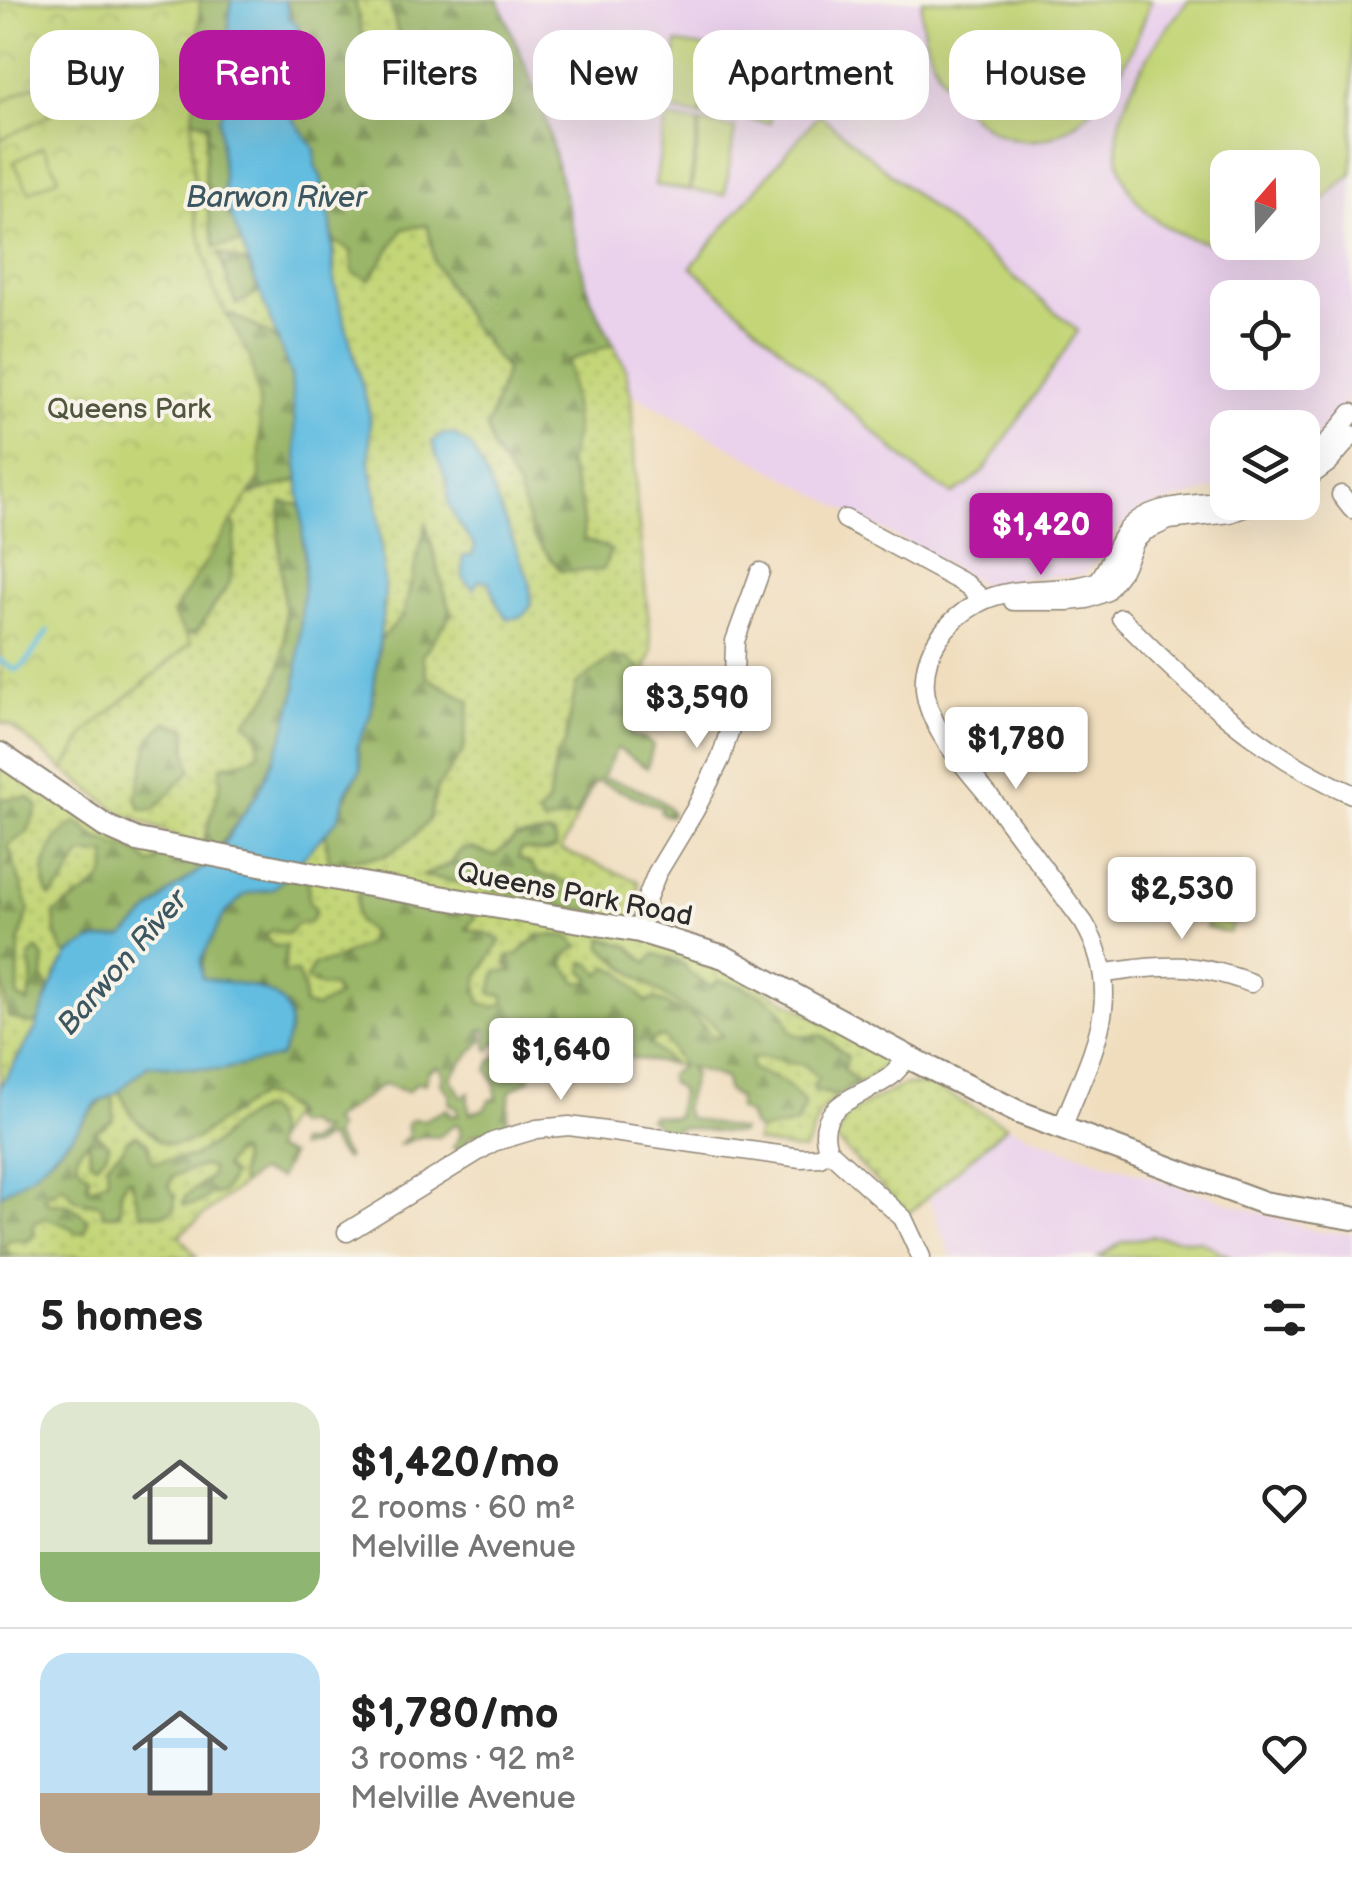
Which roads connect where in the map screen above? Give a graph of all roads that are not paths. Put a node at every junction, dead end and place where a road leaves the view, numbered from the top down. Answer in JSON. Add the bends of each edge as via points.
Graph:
{"nodes":[{"id":1,"x":1352,"y":414,"type":"edge"},
{"id":2,"x":1352,"y":435,"type":"edge"},
{"id":3,"x":1324,"y":457,"type":"junction"},
{"id":4,"x":1320,"y":459,"type":"edge"},
{"id":5,"x":1320,"y":462,"type":"edge"},
{"id":6,"x":1210,"y":502,"type":"edge"},
{"id":7,"x":1210,"y":515,"type":"edge"},
{"id":8,"x":845,"y":518,"type":"dead end"},
{"id":9,"x":760,"y":572,"type":"dead end"},
{"id":10,"x":1101,"y":587,"type":"junction"},
{"id":11,"x":983,"y":600,"type":"junction"},
{"id":12,"x":1121,"y":618,"type":"dead end"},
{"id":13,"x":0,"y":754,"type":"edge"},
{"id":14,"x":1352,"y":794,"type":"edge"},
{"id":15,"x":639,"y":931,"type":"junction"},
{"id":16,"x":1104,"y":973,"type":"junction"},
{"id":17,"x":1251,"y":983,"type":"dead end"},
{"id":18,"x":908,"y":1058,"type":"junction"},
{"id":19,"x":1062,"y":1128,"type":"junction"},
{"id":20,"x":828,"y":1150,"type":"junction"},
{"id":21,"x":1352,"y":1218,"type":"edge"},
{"id":22,"x":347,"y":1232,"type":"dead end"},
{"id":23,"x":921,"y":1257,"type":"edge"}],
"edges":[{"from":1,"to":3,"type":"street"},
{"from":2,"to":3,"type":"street"},
{"from":3,"to":4,"type":"street"},
{"from":3,"to":5,"type":"street"},
{"from":6,"to":10,"type":"street","via":[[1137,520]]},
{"from":7,"to":10,"type":"street","via":[[1169,520],[1145,531],[1115,580]]},
{"from":8,"to":11,"type":"street"},
{"from":9,"to":15,"type":"street","via":[[735,642],[733,719],[720,758],[657,874]]},
{"from":10,"to":11,"type":"street","via":[[1068,601]]},
{"from":11,"to":16,"type":"street","via":[[962,612],[934,645],[925,688],[930,706],[938,728],[1084,923]]},
{"from":12,"to":14,"type":"street","via":[[1190,688],[1256,740]]},
{"from":13,"to":15,"type":"main road","name":"Queens Park Road","via":[[104,826],[137,840]]},
{"from":15,"to":18,"type":"main road","name":"Queens Park Road","via":[[724,957]]},
{"from":16,"to":17,"type":"street","via":[[1167,965],[1210,968]]},
{"from":16,"to":19,"type":"street","via":[[1101,1020]]},
{"from":18,"to":19,"type":"main road","name":"Queens Park Road"},
{"from":18,"to":20,"type":"street","via":[[836,1108],[824,1136]]},
{"from":19,"to":21,"type":"main road","name":"Queens Park Road","via":[[1264,1202]]},
{"from":20,"to":22,"type":"street","via":[[801,1158],[570,1126],[537,1130],[493,1142]]},
{"from":20,"to":23,"type":"street","via":[[903,1218]]}]}
